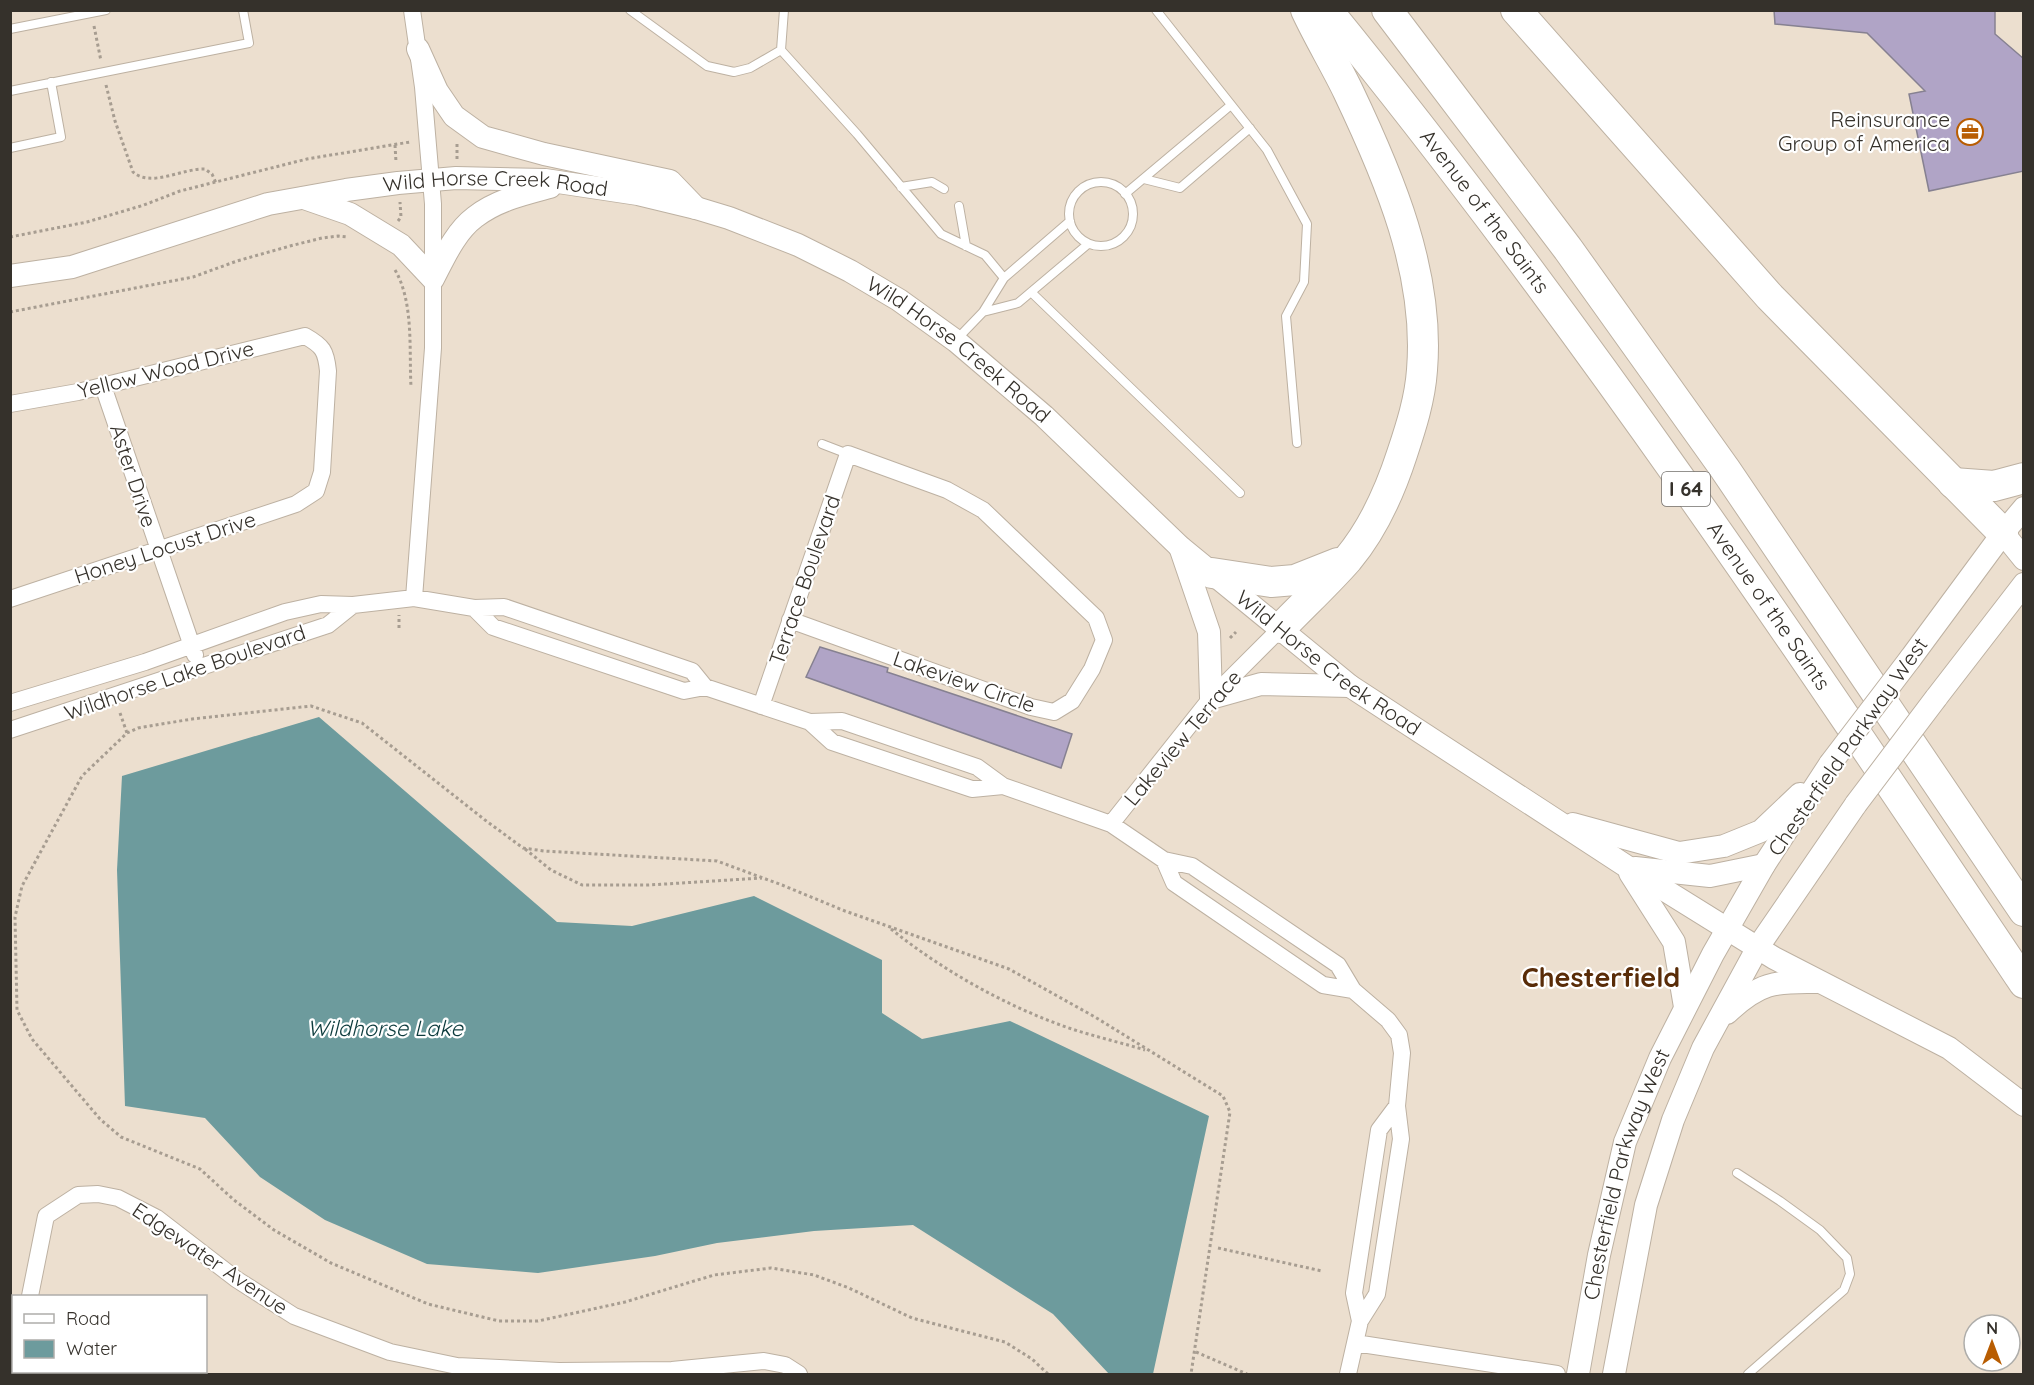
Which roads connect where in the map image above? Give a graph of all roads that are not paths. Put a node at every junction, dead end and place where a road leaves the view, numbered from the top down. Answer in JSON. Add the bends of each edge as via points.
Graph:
{"nodes":[{"id":1,"x":106,"y":10,"type":"edge"},
{"id":2,"x":243,"y":10,"type":"edge"},
{"id":3,"x":412,"y":10,"type":"edge"},
{"id":4,"x":630,"y":10,"type":"edge"},
{"id":5,"x":784,"y":10,"type":"edge"},
{"id":6,"x":1156,"y":10,"type":"edge"},
{"id":7,"x":1306,"y":10,"type":"edge"},
{"id":8,"x":1327,"y":10,"type":"edge"},
{"id":9,"x":1387,"y":10,"type":"edge"},
{"id":10,"x":1516,"y":10,"type":"edge"},
{"id":11,"x":10,"y":30,"type":"edge"},
{"id":12,"x":418,"y":49,"type":"junction"},
{"id":13,"x":781,"y":50,"type":"junction"},
{"id":14,"x":51,"y":82,"type":"junction"},
{"id":15,"x":10,"y":91,"type":"edge"},
{"id":16,"x":1231,"y":105,"type":"junction"},
{"id":17,"x":1250,"y":128,"type":"junction"},
{"id":18,"x":10,"y":148,"type":"edge"},
{"id":19,"x":1144,"y":179,"type":"junction"},
{"id":20,"x":432,"y":180,"type":"junction"},
{"id":21,"x":566,"y":183,"type":"junction"},
{"id":22,"x":901,"y":187,"type":"junction"},
{"id":23,"x":944,"y":189,"type":"dead end"},
{"id":24,"x":1125,"y":194,"type":"junction"},
{"id":25,"x":303,"y":198,"type":"junction"},
{"id":26,"x":959,"y":206,"type":"dead end"},
{"id":27,"x":696,"y":208,"type":"junction"},
{"id":28,"x":1070,"y":221,"type":"junction"},
{"id":29,"x":1088,"y":244,"type":"junction"},
{"id":30,"x":966,"y":246,"type":"junction"},
{"id":31,"x":10,"y":276,"type":"edge"},
{"id":32,"x":1004,"y":278,"type":"junction"},
{"id":33,"x":433,"y":279,"type":"junction"},
{"id":34,"x":1031,"y":292,"type":"junction"},
{"id":35,"x":983,"y":312,"type":"junction"},
{"id":36,"x":956,"y":341,"type":"junction"},
{"id":37,"x":103,"y":386,"type":"junction"},
{"id":38,"x":10,"y":404,"type":"edge"},
{"id":39,"x":822,"y":444,"type":"dead end"},
{"id":40,"x":1297,"y":444,"type":"dead end"},
{"id":41,"x":848,"y":454,"type":"junction"},
{"id":42,"x":2024,"y":478,"type":"edge"},
{"id":43,"x":1953,"y":483,"type":"junction"},
{"id":44,"x":316,"y":491,"type":"joint"},
{"id":45,"x":1240,"y":493,"type":"dead end"},
{"id":46,"x":2024,"y":508,"type":"edge"},
{"id":47,"x":2003,"y":532,"type":"junction"},
{"id":48,"x":1179,"y":546,"type":"junction"},
{"id":49,"x":158,"y":550,"type":"junction"},
{"id":50,"x":1348,"y":558,"type":"junction"},
{"id":51,"x":2024,"y":559,"type":"edge"},
{"id":52,"x":1212,"y":573,"type":"junction"},
{"id":53,"x":2024,"y":584,"type":"edge"},
{"id":54,"x":10,"y":599,"type":"edge"},
{"id":55,"x":407,"y":599,"type":"junction"},
{"id":56,"x":353,"y":604,"type":"junction"},
{"id":57,"x":790,"y":620,"type":"junction"},
{"id":58,"x":1281,"y":628,"type":"junction"},
{"id":59,"x":192,"y":646,"type":"junction"},
{"id":60,"x":199,"y":668,"type":"junction"},
{"id":61,"x":1350,"y":686,"type":"junction"},
{"id":62,"x":1211,"y":698,"type":"junction"},
{"id":63,"x":10,"y":703,"type":"edge"},
{"id":64,"x":761,"y":706,"type":"junction"},
{"id":65,"x":810,"y":722,"type":"junction"},
{"id":66,"x":10,"y":730,"type":"edge"},
{"id":67,"x":1824,"y":773,"type":"junction"},
{"id":68,"x":1003,"y":786,"type":"junction"},
{"id":69,"x":1552,"y":818,"type":"junction"},
{"id":70,"x":1111,"y":824,"type":"junction"},
{"id":71,"x":1164,"y":860,"type":"junction"},
{"id":72,"x":1764,"y":865,"type":"junction"},
{"id":73,"x":1626,"y":866,"type":"junction"},
{"id":74,"x":2024,"y":911,"type":"edge"},
{"id":75,"x":1727,"y":927,"type":"junction"},
{"id":76,"x":1758,"y":947,"type":"junction"},
{"id":77,"x":1821,"y":982,"type":"junction"},
{"id":78,"x":2024,"y":983,"type":"edge"},
{"id":79,"x":1353,"y":990,"type":"junction"},
{"id":80,"x":1685,"y":1007,"type":"junction"},
{"id":81,"x":1717,"y":1022,"type":"junction"},
{"id":82,"x":2024,"y":1105,"type":"edge"},
{"id":83,"x":1397,"y":1106,"type":"junction"},
{"id":84,"x":1737,"y":1173,"type":"dead end"},
{"id":85,"x":32,"y":1295,"type":"edge"},
{"id":86,"x":1360,"y":1321,"type":"junction"},
{"id":87,"x":1355,"y":1342,"type":"junction"},
{"id":88,"x":799,"y":1374,"type":"edge"},
{"id":89,"x":1348,"y":1374,"type":"edge"},
{"id":90,"x":1557,"y":1374,"type":"edge"},
{"id":91,"x":1578,"y":1374,"type":"edge"},
{"id":92,"x":1614,"y":1374,"type":"edge"},
{"id":93,"x":1748,"y":1374,"type":"edge"}],
"edges":[{"from":1,"to":11,"type":"lane"},
{"from":2,"to":14,"type":"lane","via":[[249,43]]},
{"from":3,"to":12,"type":"street"},
{"from":4,"to":13,"type":"lane","via":[[707,66],[734,72],[750,68]]},
{"from":5,"to":13,"type":"lane"},
{"from":6,"to":16,"type":"lane"},
{"from":7,"to":50,"type":"highway","via":[[1347,89],[1385,177],[1412,256],[1423,336],[1422,371],[1409,435],[1385,498]]},
{"from":8,"to":78,"type":"highway","name":"Avenue of the Saints","number":"I 64","via":[[1586,349],[1761,596]]},
{"from":9,"to":74,"type":"highway","name":"Avenue of the Saints","number":"I 64","via":[[1562,239],[1674,396]]},
{"from":10,"to":43,"type":"highway","via":[[1770,297]]},
{"from":12,"to":20,"type":"street"},
{"from":12,"to":27,"type":"main road","via":[[437,91],[454,116],[483,137],[670,180]]},
{"from":13,"to":22,"type":"lane"},
{"from":14,"to":15,"type":"lane"},
{"from":14,"to":18,"type":"lane","via":[[61,137]]},
{"from":16,"to":17,"type":"lane"},
{"from":16,"to":19,"type":"lane"},
{"from":17,"to":19,"type":"lane","via":[[1180,188]]},
{"from":17,"to":40,"type":"lane","via":[[1267,150],[1307,224],[1304,282],[1286,316]]},
{"from":19,"to":24,"type":"lane"},
{"from":20,"to":21,"type":"main road","name":"Wild Horse Creek Road"},
{"from":20,"to":25,"type":"main road","name":"Wild Horse Creek Road"},
{"from":20,"to":33,"type":"street"},
{"from":21,"to":27,"type":"main road","name":"Wild Horse Creek Road"},
{"from":21,"to":33,"type":"main road","via":[[506,200],[474,217],[452,243]]},
{"from":22,"to":23,"type":"lane","via":[[932,182]]},
{"from":22,"to":30,"type":"lane","via":[[941,234]]},
{"from":24,"to":28,"type":"lane","via":[[1107,183],[1087,186],[1072,200]]},
{"from":24,"to":29,"type":"lane","via":[[1132,213],[1126,233],[1109,245]]},
{"from":25,"to":31,"type":"main road","name":"Wild Horse Creek Road","via":[[268,204],[72,267]]},
{"from":25,"to":33,"type":"main road","via":[[350,214],[401,245]]},
{"from":26,"to":30,"type":"lane"},
{"from":27,"to":36,"type":"main road","name":"Wild Horse Creek Road","via":[[798,245],[850,271]]},
{"from":28,"to":29,"type":"lane","via":[[1073,230]]},
{"from":28,"to":32,"type":"lane"},
{"from":29,"to":34,"type":"lane"},
{"from":30,"to":32,"type":"lane","via":[[985,255]]},
{"from":32,"to":35,"type":"lane"},
{"from":33,"to":55,"type":"street","via":[[434,348]]},
{"from":34,"to":35,"type":"lane","via":[[1018,303]]},
{"from":34,"to":45,"type":"lane"},
{"from":35,"to":36,"type":"lane"},
{"from":36,"to":48,"type":"main road","name":"Wild Horse Creek Road","via":[[1044,416]]},
{"from":37,"to":38,"type":"street","name":"Yellow Wood Drive"},
{"from":37,"to":44,"type":"street","name":"Yellow Wood Drive","via":[[305,336],[319,344],[328,372],[322,472]]},
{"from":37,"to":49,"type":"street","name":"Aster Drive"},
{"from":39,"to":41,"type":"lane"},
{"from":41,"to":57,"type":"street","name":"Terrace Boulevard"},
{"from":41,"to":57,"type":"street","name":"Lakeview Circle","via":[[946,490],[983,510],[1096,618],[1104,640],[1072,701],[1054,712],[1030,707]]},
{"from":42,"to":43,"type":"highway","via":[[1994,486]]},
{"from":43,"to":47,"type":"highway"},
{"from":44,"to":49,"type":"street","name":"Honey Locust Drive","via":[[296,504]]},
{"from":46,"to":47,"type":"main road","name":"Chesterfield Parkway West"},
{"from":47,"to":51,"type":"main road"},
{"from":47,"to":67,"type":"main road","name":"Chesterfield Parkway West","bridge":true},
{"from":48,"to":52,"type":"main road","name":"Wild Horse Creek Road"},
{"from":48,"to":62,"type":"main road","via":[[1209,632]]},
{"from":49,"to":54,"type":"street","name":"Honey Locust Drive"},
{"from":49,"to":59,"type":"street","name":"Aster Drive"},
{"from":50,"to":52,"type":"highway","via":[[1295,580],[1271,582]]},
{"from":50,"to":58,"type":"highway"},
{"from":52,"to":58,"type":"main road","name":"Wild Horse Creek Road"},
{"from":53,"to":76,"type":"main road","name":"Chesterfield Parkway West","bridge":true,"via":[[1856,804]]},
{"from":55,"to":56,"type":"street","name":"Wildhorse Lake Boulevard"},
{"from":55,"to":64,"type":"street","name":"Wildhorse Lake Boulevard","via":[[474,608],[504,607],[692,671],[705,687]]},
{"from":56,"to":59,"type":"street","name":"Wildhorse Lake Boulevard","via":[[321,604],[285,612]]},
{"from":56,"to":60,"type":"street","name":"Wildhorse Lake Boulevard","via":[[328,625]]},
{"from":57,"to":64,"type":"street","name":"Terrace Boulevard"},
{"from":58,"to":61,"type":"main road","name":"Wild Horse Creek Road"},
{"from":58,"to":62,"type":"street","name":"Lakeview Terrace"},
{"from":59,"to":60,"type":"street","name":"Aster Drive"},
{"from":59,"to":63,"type":"street","name":"Wildhorse Lake Boulevard"},
{"from":60,"to":66,"type":"street","name":"Wildhorse Lake Boulevard"},
{"from":61,"to":62,"type":"main road","via":[[1261,684]]},
{"from":61,"to":69,"type":"main road","name":"Wild Horse Creek Road"},
{"from":62,"to":70,"type":"street","name":"Lakeview Terrace"},
{"from":64,"to":65,"type":"street","name":"Wildhorse Lake Boulevard"},
{"from":65,"to":68,"type":"street","name":"Wildhorse Lake Boulevard","via":[[842,721],[977,767]]},
{"from":65,"to":68,"type":"street","name":"Wildhorse Lake Boulevard","via":[[831,742],[972,789]]},
{"from":67,"to":69,"type":"main road","via":[[1761,831],[1724,846],[1679,853]]},
{"from":67,"to":72,"type":"main road","name":"Chesterfield Parkway West"},
{"from":68,"to":70,"type":"street","name":"Wildhorse Lake Boulevard"},
{"from":69,"to":73,"type":"main road","name":"Wild Horse Creek Road"},
{"from":70,"to":71,"type":"street","name":"Wildhorse Lake Boulevard"},
{"from":71,"to":79,"type":"street","name":"Wildhorse Lake Boulevard","via":[[1192,866],[1338,964]]},
{"from":71,"to":79,"type":"street","name":"Wildhorse Lake Boulevard","via":[[1174,883],[1323,985]]},
{"from":72,"to":73,"type":"main road","via":[[1710,876]]},
{"from":72,"to":75,"type":"main road","name":"Chesterfield Parkway West"},
{"from":73,"to":75,"type":"main road","name":"Wild Horse Creek Road"},
{"from":73,"to":80,"type":"main road","via":[[1674,942]]},
{"from":75,"to":76,"type":"main road","name":"Wild Horse Creek Road"},
{"from":75,"to":80,"type":"main road","name":"Chesterfield Parkway West"},
{"from":76,"to":77,"type":"main road","name":"Wild Horse Creek Road"},
{"from":76,"to":81,"type":"main road","name":"Chesterfield Parkway West"},
{"from":77,"to":81,"type":"main road","via":[[1766,985]]},
{"from":77,"to":82,"type":"main road","name":"Wild Horse Creek Road","via":[[1949,1048]]},
{"from":79,"to":83,"type":"street","name":"Wildhorse Lake Boulevard","via":[[1388,1020],[1399,1035],[1402,1053]]},
{"from":80,"to":91,"type":"main road","name":"Chesterfield Parkway West","via":[[1622,1153]]},
{"from":81,"to":92,"type":"main road","name":"Chesterfield Parkway West","via":[[1672,1120],[1646,1205]]},
{"from":83,"to":86,"type":"street","name":"Wildhorse Lake Boulevard","via":[[1401,1139],[1377,1294]]},
{"from":83,"to":86,"type":"street","name":"Wildhorse Lake Boulevard","via":[[1379,1130],[1354,1293]]},
{"from":84,"to":93,"type":"lane","via":[[1820,1230],[1847,1258],[1850,1275],[1844,1290]]},
{"from":85,"to":88,"type":"street","name":"Edgewater Avenue","via":[[46,1216],[78,1195],[98,1194],[118,1198],[158,1218],[236,1279],[294,1316],[390,1352],[457,1366],[559,1371],[672,1370],[764,1360],[785,1365]]},
{"from":86,"to":87,"type":"street","name":"Wildhorse Lake Boulevard"},
{"from":87,"to":89,"type":"street","name":"Wildhorse Lake Boulevard"},
{"from":87,"to":90,"type":"street"}]}
